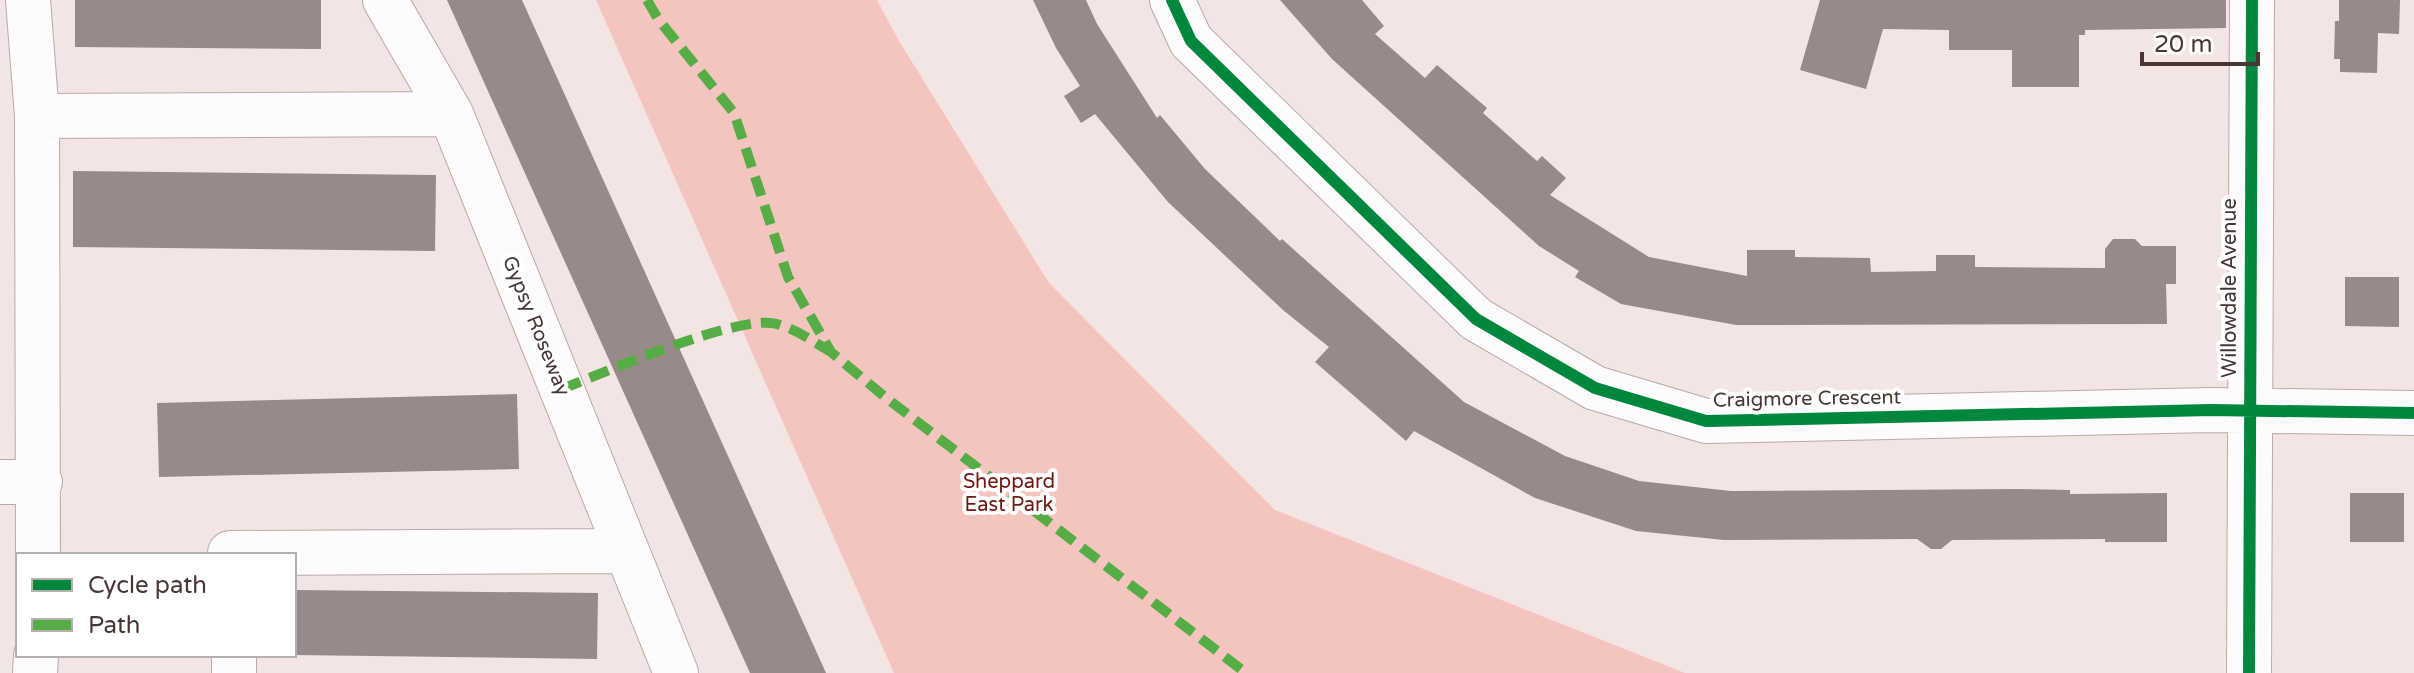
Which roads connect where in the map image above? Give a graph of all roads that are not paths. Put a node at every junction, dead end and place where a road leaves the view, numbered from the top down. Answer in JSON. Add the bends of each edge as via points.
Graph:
{"nodes":[{"id":1,"x":28,"y":0,"type":"edge"},
{"id":2,"x":385,"y":0,"type":"edge"},
{"id":3,"x":1172,"y":0,"type":"edge"},
{"id":4,"x":2252,"y":0,"type":"edge"},
{"id":5,"x":451,"y":114,"type":"junction"},
{"id":6,"x":37,"y":116,"type":"junction"},
{"id":7,"x":2249,"y":411,"type":"junction"},
{"id":8,"x":2414,"y":413,"type":"edge"},
{"id":9,"x":20,"y":482,"type":"edge"},
{"id":10,"x":627,"y":551,"type":"junction"},
{"id":11,"x":38,"y":553,"type":"edge"},
{"id":12,"x":230,"y":553,"type":"edge"},
{"id":13,"x":676,"y":673,"type":"edge"},
{"id":14,"x":2249,"y":673,"type":"edge"}],
"edges":[{"from":1,"to":6,"type":"street"},
{"from":2,"to":5,"type":"street","name":"Gypsy Roseway"},
{"from":3,"to":7,"type":"street","name":"Craigmore Crescent","via":[[1191,41],[1476,319],[1595,388],[1706,421]]},
{"from":4,"to":7,"type":"street","name":"Willowdale Avenue"},
{"from":5,"to":6,"type":"street"},
{"from":5,"to":10,"type":"street","name":"Gypsy Roseway"},
{"from":6,"to":9,"type":"street"},
{"from":7,"to":8,"type":"street","name":"Craigmore Crescent"},
{"from":7,"to":14,"type":"street","name":"Willowdale Avenue"},
{"from":9,"to":11,"type":"street"},
{"from":10,"to":12,"type":"street"},
{"from":10,"to":13,"type":"street","name":"Gypsy Roseway"}]}
